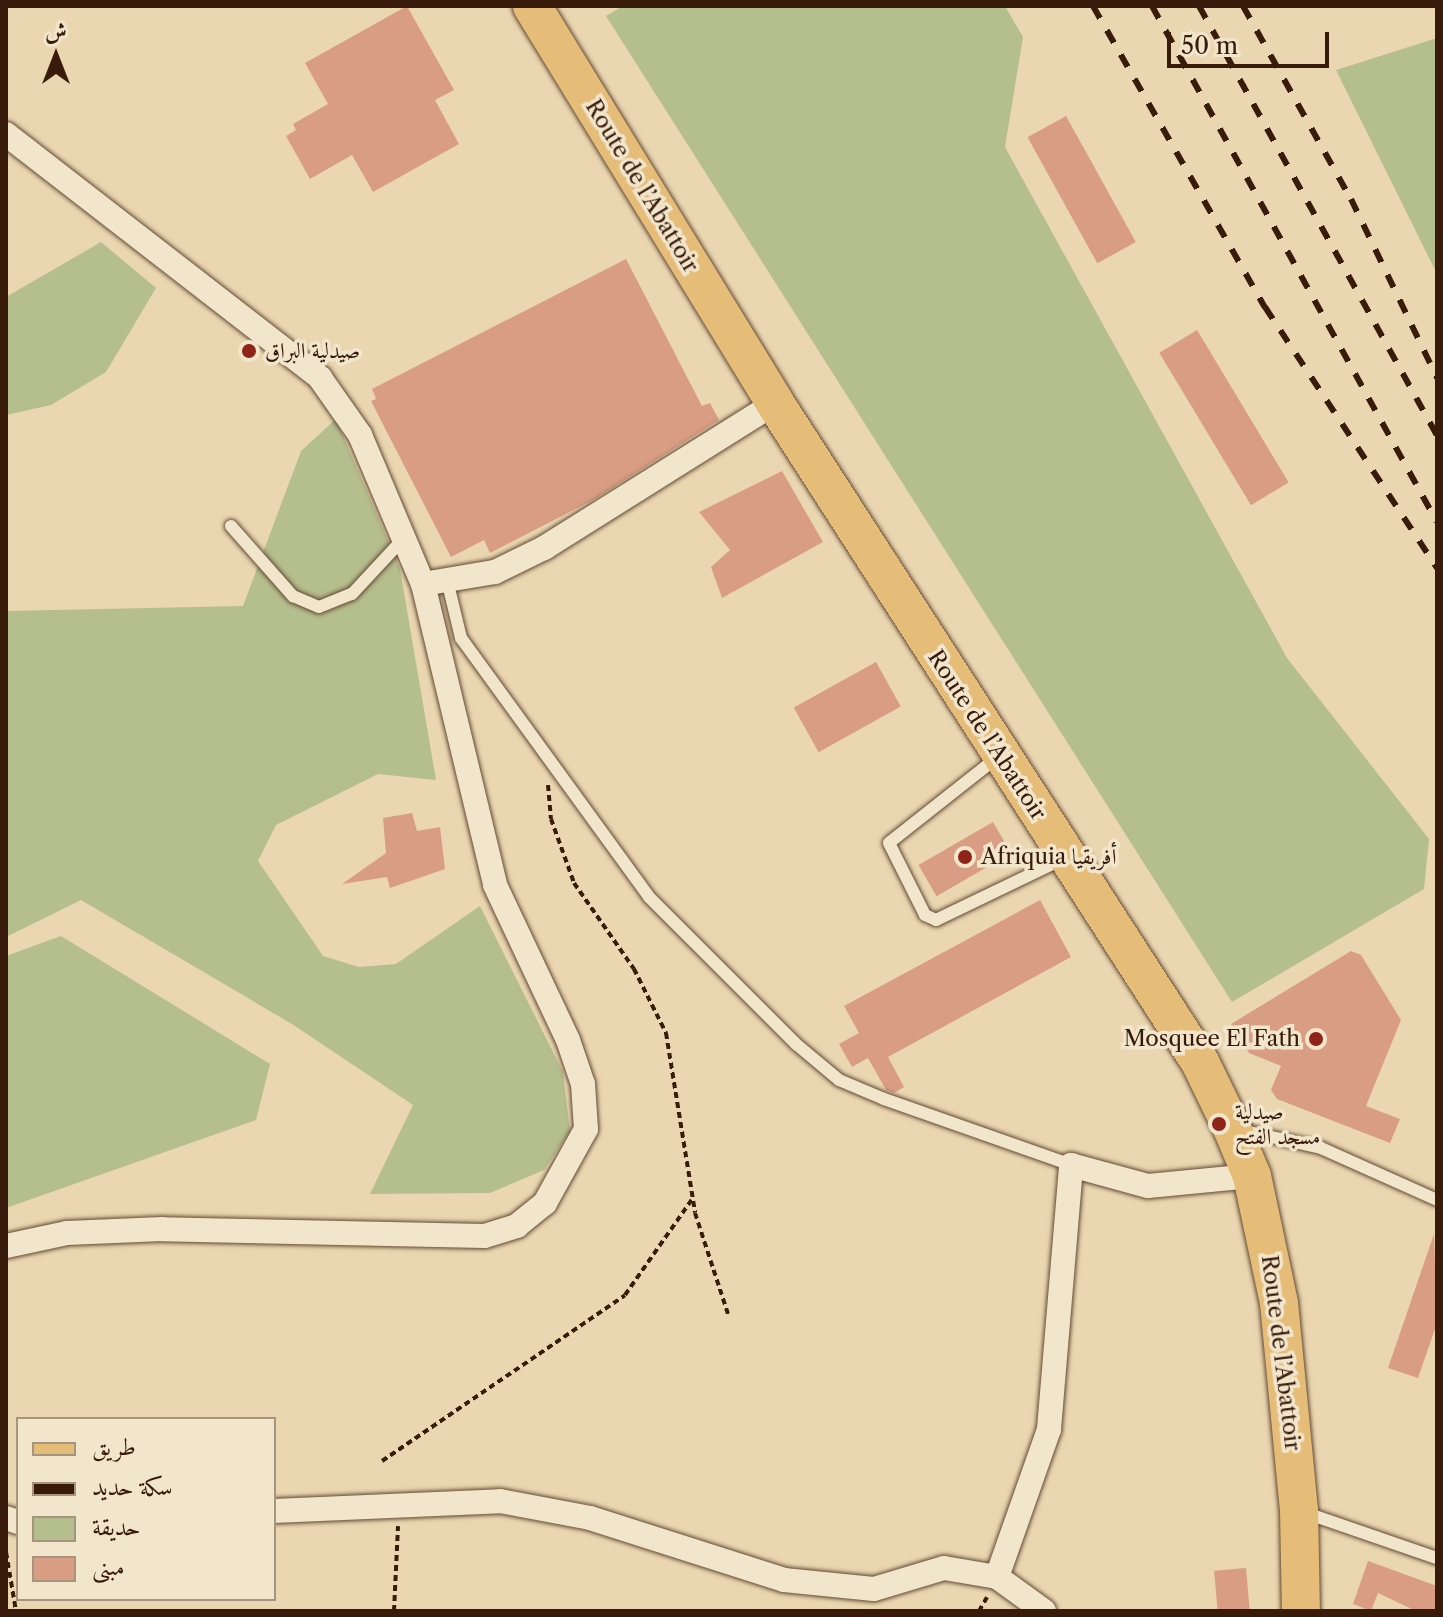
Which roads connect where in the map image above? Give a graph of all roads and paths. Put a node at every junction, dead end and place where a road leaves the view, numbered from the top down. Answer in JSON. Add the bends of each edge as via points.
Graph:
{"nodes":[{"id":1,"x":532,"y":6,"type":"edge"},
{"id":2,"x":6,"y":134,"type":"edge"},
{"id":3,"x":775,"y":403,"type":"junction"},
{"id":4,"x":231,"y":526,"type":"dead end"},
{"id":5,"x":407,"y":536,"type":"junction"},
{"id":6,"x":435,"y":582,"type":"junction"},
{"id":7,"x":544,"y":747,"type":"junction"},
{"id":8,"x":1003,"y":754,"type":"junction"},
{"id":9,"x":1066,"y":857,"type":"junction"},
{"id":10,"x":1232,"y":1128,"type":"junction"},
{"id":11,"x":1071,"y":1165,"type":"junction"},
{"id":12,"x":1252,"y":1176,"type":"junction"},
{"id":13,"x":693,"y":1198,"type":"junction"},
{"id":14,"x":1437,"y":1200,"type":"edge"},
{"id":15,"x":6,"y":1246,"type":"edge"},
{"id":16,"x":729,"y":1317,"type":"dead end"},
{"id":17,"x":382,"y":1461,"type":"dead end"},
{"id":18,"x":400,"y":1506,"type":"junction"},
{"id":19,"x":1299,"y":1510,"type":"junction"},
{"id":20,"x":276,"y":1511,"type":"edge"},
{"id":21,"x":6,"y":1552,"type":"edge"},
{"id":22,"x":1437,"y":1558,"type":"edge"},
{"id":23,"x":997,"y":1577,"type":"junction"},
{"id":24,"x":16,"y":1611,"type":"edge"},
{"id":25,"x":394,"y":1611,"type":"edge"},
{"id":26,"x":1044,"y":1611,"type":"edge"},
{"id":27,"x":1301,"y":1611,"type":"edge"}],
"edges":[{"from":1,"to":3,"type":"main road","name":"Route de l’Abattoir"},
{"from":2,"to":5,"type":"street","via":[[320,378],[360,435]]},
{"from":3,"to":6,"type":"street","via":[[544,548],[495,572]]},
{"from":3,"to":8,"type":"main road","name":"Route de l’Abattoir"},
{"from":4,"to":5,"type":"lane","via":[[293,596],[319,607],[352,594]]},
{"from":5,"to":6,"type":"street"},
{"from":6,"to":7,"type":"lane","via":[[461,638]]},
{"from":6,"to":15,"type":"street","via":[[495,885],[583,1084],[586,1129],[572,1164],[545,1203],[517,1226],[484,1236],[162,1229],[67,1233]]},
{"from":7,"to":11,"type":"lane","via":[[649,897],[839,1080],[1006,1147]]},
{"from":7,"to":13,"type":"path","via":[[551,819],[574,883],[634,969],[666,1033]]},
{"from":8,"to":9,"type":"main road","name":"Route de l’Abattoir"},
{"from":8,"to":9,"type":"lane","via":[[889,843],[925,915],[936,920]]},
{"from":9,"to":10,"type":"main road","name":"Route de l’Abattoir","via":[[1200,1062]]},
{"from":10,"to":12,"type":"main road","name":"Route de l’Abattoir"},
{"from":10,"to":14,"type":"lane","via":[[1321,1148]]},
{"from":11,"to":12,"type":"street","via":[[1148,1186]]},
{"from":11,"to":23,"type":"street","via":[[1049,1429]]},
{"from":12,"to":19,"type":"main road","name":"Route de l’Abattoir","via":[[1279,1303]]},
{"from":13,"to":16,"type":"path"},
{"from":13,"to":17,"type":"path","via":[[625,1295]]},
{"from":18,"to":20,"type":"street"},
{"from":18,"to":23,"type":"street","via":[[500,1501],[542,1508],[784,1580],[874,1589],[944,1568]]},
{"from":18,"to":25,"type":"path"},
{"from":19,"to":22,"type":"lane"},
{"from":19,"to":27,"type":"main road","name":"Route de l’Abattoir"},
{"from":21,"to":24,"type":"path"},
{"from":23,"to":26,"type":"street"}]}
